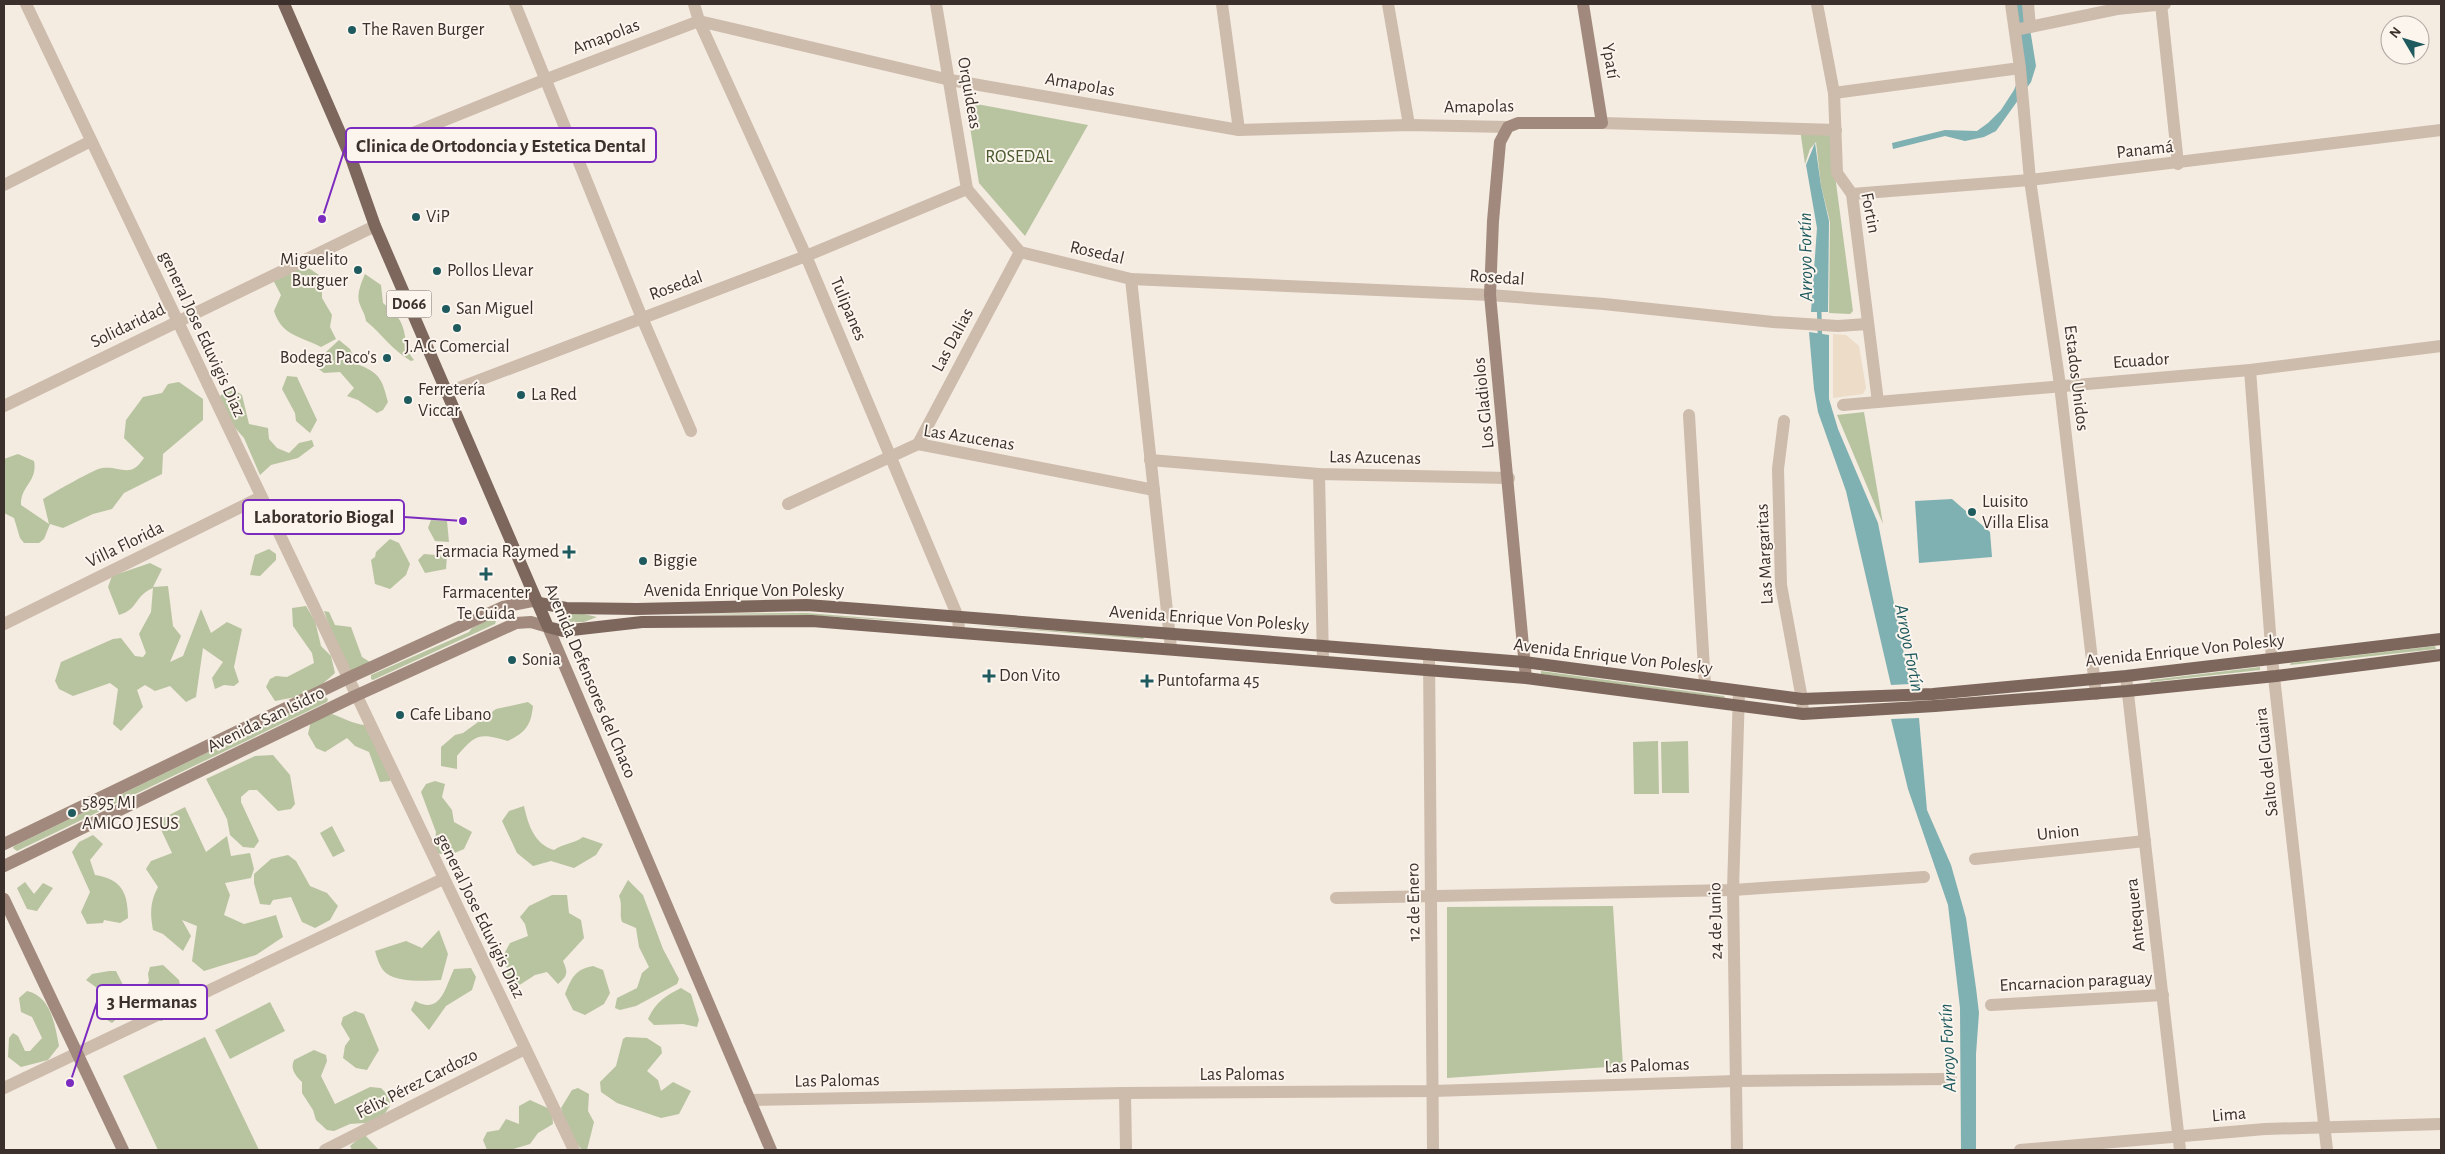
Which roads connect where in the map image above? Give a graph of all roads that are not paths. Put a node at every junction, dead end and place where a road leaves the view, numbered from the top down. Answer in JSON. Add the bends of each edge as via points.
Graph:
{"nodes":[{"id":1,"x":26,"y":4,"type":"edge"},
{"id":2,"x":284,"y":4,"type":"edge"},
{"id":3,"x":514,"y":4,"type":"edge"},
{"id":4,"x":694,"y":4,"type":"edge"},
{"id":5,"x":936,"y":4,"type":"edge"},
{"id":6,"x":1222,"y":4,"type":"edge"},
{"id":7,"x":1388,"y":4,"type":"edge"},
{"id":8,"x":1583,"y":4,"type":"edge"},
{"id":9,"x":1817,"y":4,"type":"edge"},
{"id":10,"x":2011,"y":4,"type":"edge"},
{"id":11,"x":2028,"y":4,"type":"edge"},
{"id":12,"x":2161,"y":4,"type":"edge"},
{"id":13,"x":2165,"y":4,"type":"edge"},
{"id":14,"x":2117,"y":7,"type":"edge"},
{"id":15,"x":699,"y":20,"type":"junction"},
{"id":16,"x":2030,"y":26,"type":"junction"},
{"id":17,"x":2015,"y":30,"type":"junction"},
{"id":18,"x":2020,"y":68,"type":"junction"},
{"id":19,"x":544,"y":80,"type":"junction"},
{"id":20,"x":950,"y":80,"type":"junction"},
{"id":21,"x":1834,"y":93,"type":"junction"},
{"id":22,"x":1602,"y":123,"type":"junction"},
{"id":23,"x":1409,"y":125,"type":"junction"},
{"id":24,"x":1508,"y":127,"type":"junction"},
{"id":25,"x":1239,"y":130,"type":"junction"},
{"id":26,"x":1836,"y":130,"type":"junction"},
{"id":27,"x":2441,"y":130,"type":"edge"},
{"id":28,"x":91,"y":141,"type":"junction"},
{"id":29,"x":351,"y":158,"type":"junction"},
{"id":30,"x":2178,"y":164,"type":"junction"},
{"id":31,"x":2030,"y":180,"type":"junction"},
{"id":32,"x":4,"y":185,"type":"edge"},
{"id":33,"x":967,"y":189,"type":"junction"},
{"id":34,"x":1852,"y":194,"type":"junction"},
{"id":35,"x":375,"y":226,"type":"junction"},
{"id":36,"x":1020,"y":252,"type":"junction"},
{"id":37,"x":806,"y":256,"type":"junction"},
{"id":38,"x":1131,"y":279,"type":"junction"},
{"id":39,"x":1490,"y":295,"type":"junction"},
{"id":40,"x":642,"y":318,"type":"junction"},
{"id":41,"x":177,"y":322,"type":"junction"},
{"id":42,"x":1867,"y":324,"type":"junction"},
{"id":43,"x":2441,"y":346,"type":"edge"},
{"id":44,"x":2250,"y":370,"type":"junction"},
{"id":45,"x":2060,"y":385,"type":"junction"},
{"id":46,"x":448,"y":392,"type":"junction"},
{"id":47,"x":1878,"y":402,"type":"junction"},
{"id":48,"x":1843,"y":405,"type":"dead end"},
{"id":49,"x":4,"y":406,"type":"edge"},
{"id":50,"x":1690,"y":415,"type":"dead end"},
{"id":51,"x":1784,"y":421,"type":"dead end"},
{"id":52,"x":691,"y":431,"type":"dead end"},
{"id":53,"x":918,"y":444,"type":"junction"},
{"id":54,"x":890,"y":456,"type":"junction"},
{"id":55,"x":1150,"y":460,"type":"junction"},
{"id":56,"x":1319,"y":474,"type":"junction"},
{"id":57,"x":1509,"y":478,"type":"junction"},
{"id":58,"x":1154,"y":490,"type":"junction"},
{"id":59,"x":261,"y":498,"type":"junction"},
{"id":60,"x":788,"y":504,"type":"dead end"},
{"id":61,"x":539,"y":603,"type":"junction"},
{"id":62,"x":958,"y":617,"type":"junction"},
{"id":63,"x":4,"y":624,"type":"edge"},
{"id":64,"x":548,"y":627,"type":"junction"},
{"id":65,"x":959,"y":631,"type":"junction"},
{"id":66,"x":1169,"y":634,"type":"junction"},
{"id":67,"x":2441,"y":639,"type":"edge"},
{"id":68,"x":1323,"y":646,"type":"junction"},
{"id":69,"x":1171,"y":648,"type":"junction"},
{"id":70,"x":1429,"y":654,"type":"junction"},
{"id":71,"x":2441,"y":656,"type":"edge"},
{"id":72,"x":2272,"y":659,"type":"junction"},
{"id":73,"x":1323,"y":661,"type":"junction"},
{"id":74,"x":1524,"y":662,"type":"junction"},
{"id":75,"x":1429,"y":669,"type":"junction"},
{"id":76,"x":2126,"y":676,"type":"junction"},
{"id":77,"x":2276,"y":676,"type":"junction"},
{"id":78,"x":348,"y":678,"type":"junction"},
{"id":79,"x":1526,"y":678,"type":"junction"},
{"id":80,"x":2093,"y":679,"type":"junction"},
{"id":81,"x":1705,"y":686,"type":"junction"},
{"id":82,"x":1739,"y":691,"type":"junction"},
{"id":83,"x":2127,"y":691,"type":"junction"},
{"id":84,"x":2096,"y":694,"type":"junction"},
{"id":85,"x":356,"y":696,"type":"junction"},
{"id":86,"x":1802,"y":699,"type":"junction"},
{"id":87,"x":1934,"y":700,"type":"junction"},
{"id":88,"x":1738,"y":706,"type":"junction"},
{"id":89,"x":1803,"y":714,"type":"junction"},
{"id":90,"x":2145,"y":841,"type":"junction"},
{"id":91,"x":4,"y":844,"type":"edge"},
{"id":92,"x":1975,"y":859,"type":"dead end"},
{"id":93,"x":4,"y":866,"type":"edge"},
{"id":94,"x":1924,"y":877,"type":"dead end"},
{"id":95,"x":444,"y":879,"type":"junction"},
{"id":96,"x":1733,"y":890,"type":"junction"},
{"id":97,"x":1432,"y":894,"type":"junction"},
{"id":98,"x":1336,"y":898,"type":"dead end"},
{"id":99,"x":4,"y":899,"type":"edge"},
{"id":100,"x":2163,"y":995,"type":"junction"},
{"id":101,"x":1991,"y":1005,"type":"dead end"},
{"id":102,"x":525,"y":1049,"type":"junction"},
{"id":103,"x":78,"y":1053,"type":"junction"},
{"id":104,"x":1951,"y":1079,"type":"dead end"},
{"id":105,"x":1736,"y":1081,"type":"junction"},
{"id":106,"x":4,"y":1088,"type":"edge"},
{"id":107,"x":1433,"y":1091,"type":"junction"},
{"id":108,"x":1125,"y":1093,"type":"junction"},
{"id":109,"x":749,"y":1100,"type":"junction"},
{"id":110,"x":2441,"y":1124,"type":"edge"},
{"id":111,"x":2325,"y":1126,"type":"junction"},
{"id":112,"x":2179,"y":1137,"type":"junction"},
{"id":113,"x":123,"y":1150,"type":"edge"},
{"id":114,"x":325,"y":1150,"type":"edge"},
{"id":115,"x":574,"y":1150,"type":"edge"},
{"id":116,"x":771,"y":1150,"type":"edge"},
{"id":117,"x":1126,"y":1150,"type":"edge"},
{"id":118,"x":1433,"y":1150,"type":"edge"},
{"id":119,"x":1737,"y":1150,"type":"edge"},
{"id":120,"x":2020,"y":1150,"type":"edge"},
{"id":121,"x":2180,"y":1150,"type":"edge"},
{"id":122,"x":2327,"y":1150,"type":"edge"}],
"edges":[{"from":1,"to":28,"type":"street","name":"general Jose Eduvigis Diaz"},
{"from":2,"to":29,"type":"main road","name":"Avenida Defensores del Chaco","number":"D066"},
{"from":3,"to":19,"type":"street"},
{"from":4,"to":15,"type":"street","name":"Tulipanes"},
{"from":5,"to":20,"type":"street","name":"Orquideas"},
{"from":6,"to":25,"type":"street"},
{"from":7,"to":23,"type":"street"},
{"from":8,"to":22,"type":"main road","name":"Ypatí"},
{"from":9,"to":21,"type":"street","name":"Fortin"},
{"from":10,"to":17,"type":"street","name":"Estados Unidos"},
{"from":11,"to":16,"type":"street"},
{"from":12,"to":13,"type":"street"},
{"from":12,"to":14,"type":"street"},
{"from":12,"to":30,"type":"street"},
{"from":14,"to":16,"type":"street"},
{"from":15,"to":19,"type":"street","name":"Amapolas"},
{"from":15,"to":20,"type":"street","name":"Amapolas"},
{"from":15,"to":37,"type":"street","name":"Tulipanes"},
{"from":16,"to":17,"type":"street"},
{"from":17,"to":18,"type":"street","name":"Estados Unidos"},
{"from":18,"to":21,"type":"street"},
{"from":18,"to":31,"type":"street","name":"Estados Unidos"},
{"from":19,"to":29,"type":"street","name":"Amapolas"},
{"from":19,"to":40,"type":"street"},
{"from":20,"to":25,"type":"street","name":"Amapolas"},
{"from":20,"to":33,"type":"street","name":"Orquideas"},
{"from":21,"to":26,"type":"street","name":"Fortin"},
{"from":22,"to":24,"type":"main road","name":"Amapolas","via":[[1518,123]]},
{"from":22,"to":26,"type":"street","name":"Amapolas"},
{"from":23,"to":24,"type":"street","name":"Amapolas"},
{"from":23,"to":25,"type":"street","name":"Amapolas"},
{"from":24,"to":39,"type":"main road","name":"Los Gladiolos","via":[[1500,142]]},
{"from":26,"to":34,"type":"street","name":"Fortin","via":[[1834,155],[1837,173]]},
{"from":27,"to":30,"type":"street","name":"Panamá"},
{"from":28,"to":32,"type":"street"},
{"from":28,"to":41,"type":"street","name":"general Jose Eduvigis Diaz"},
{"from":29,"to":35,"type":"main road","name":"Avenida Defensores del Chaco","number":"D066"},
{"from":30,"to":31,"type":"street","name":"Panamá"},
{"from":31,"to":34,"type":"street","name":"Panamá"},
{"from":31,"to":45,"type":"street","name":"Estados Unidos"},
{"from":33,"to":36,"type":"street"},
{"from":33,"to":37,"type":"street","name":"Rosedal"},
{"from":34,"to":42,"type":"street","name":"Fortin"},
{"from":35,"to":41,"type":"street","name":"Solidaridad"},
{"from":35,"to":46,"type":"main road","name":"Avenida Defensores del Chaco","number":"D066"},
{"from":36,"to":38,"type":"street","name":"Rosedal"},
{"from":36,"to":53,"type":"street","name":"Las Dalias"},
{"from":37,"to":40,"type":"street","name":"Rosedal"},
{"from":37,"to":54,"type":"street","name":"Tulipanes"},
{"from":38,"to":39,"type":"street","name":"Rosedal"},
{"from":38,"to":55,"type":"street"},
{"from":39,"to":42,"type":"street","name":"Rosedal","via":[[1806,324]]},
{"from":39,"to":57,"type":"main road","name":"Los Gladiolos"},
{"from":40,"to":46,"type":"street","name":"Rosedal"},
{"from":40,"to":52,"type":"street"},
{"from":41,"to":49,"type":"street","name":"Solidaridad"},
{"from":41,"to":59,"type":"street","name":"general Jose Eduvigis Diaz"},
{"from":42,"to":47,"type":"street","name":"Fortin"},
{"from":43,"to":44,"type":"street","name":"Ecuador"},
{"from":44,"to":45,"type":"street","name":"Ecuador"},
{"from":44,"to":72,"type":"street","name":"Salto del Guaira"},
{"from":45,"to":47,"type":"street","name":"Ecuador"},
{"from":45,"to":80,"type":"street","name":"Estados Unidos"},
{"from":46,"to":61,"type":"main road","name":"Avenida Defensores del Chaco","number":"D066"},
{"from":47,"to":48,"type":"street","name":"Ecuador"},
{"from":50,"to":81,"type":"street"},
{"from":51,"to":86,"type":"street","name":"Las Margaritas","via":[[1778,469],[1780,586]]},
{"from":53,"to":54,"type":"street","name":"Las Azucenas"},
{"from":53,"to":58,"type":"street","name":"Las Azucenas"},
{"from":54,"to":60,"type":"street","name":"Las Azucenas"},
{"from":54,"to":62,"type":"street","name":"Tulipanes"},
{"from":55,"to":56,"type":"street","name":"Las Azucenas"},
{"from":55,"to":58,"type":"street"},
{"from":56,"to":57,"type":"street","name":"Las Azucenas"},
{"from":56,"to":68,"type":"street"},
{"from":57,"to":74,"type":"main road","name":"Los Gladiolos"},
{"from":58,"to":66,"type":"street"},
{"from":59,"to":63,"type":"street","name":"Villa Florida"},
{"from":59,"to":78,"type":"street","name":"general Jose Eduvigis Diaz"},
{"from":61,"to":62,"type":"main road","name":"Avenida Enrique Von Polesky","via":[[566,608],[611,609],[807,605]]},
{"from":61,"to":64,"type":"main road","name":"Avenida Defensores del Chaco","number":"D066"},
{"from":61,"to":78,"type":"main road","name":"Avenida San Isidro","via":[[503,607]]},
{"from":62,"to":65,"type":"street","name":"Tulipanes"},
{"from":62,"to":66,"type":"main road","name":"Avenida Enrique Von Polesky"},
{"from":64,"to":65,"type":"main road","name":"Avenida Enrique Von Polesky","via":[[563,631],[642,622],[746,620]]},
{"from":64,"to":85,"type":"main road","name":"Avenida San Isidro","via":[[531,622],[516,623]]},
{"from":64,"to":109,"type":"main road","name":"Avenida Defensores del Chaco","number":"D066"},
{"from":65,"to":69,"type":"main road","name":"Avenida Enrique Von Polesky"},
{"from":66,"to":68,"type":"main road","name":"Avenida Enrique Von Polesky"},
{"from":66,"to":69,"type":"street"},
{"from":67,"to":72,"type":"main road","name":"Avenida Enrique Von Polesky"},
{"from":68,"to":70,"type":"main road","name":"Avenida Enrique Von Polesky"},
{"from":68,"to":73,"type":"street"},
{"from":69,"to":73,"type":"main road","name":"Avenida Enrique Von Polesky"},
{"from":70,"to":74,"type":"main road","name":"Avenida Enrique Von Polesky"},
{"from":70,"to":75,"type":"street","name":"12 de Enero"},
{"from":71,"to":77,"type":"main road","name":"Avenida Enrique Von Polesky"},
{"from":72,"to":76,"type":"main road","name":"Avenida Enrique Von Polesky"},
{"from":72,"to":77,"type":"street","name":"Salto del Guaira"},
{"from":73,"to":75,"type":"main road","name":"Avenida Enrique Von Polesky"},
{"from":74,"to":79,"type":"main road","name":"Los Gladiolos"},
{"from":74,"to":81,"type":"main road","name":"Avenida Enrique Von Polesky"},
{"from":75,"to":79,"type":"main road","name":"Avenida Enrique Von Polesky"},
{"from":75,"to":97,"type":"street","name":"12 de Enero"},
{"from":76,"to":80,"type":"main road","name":"Avenida Enrique Von Polesky"},
{"from":76,"to":83,"type":"street","name":"Antequera"},
{"from":77,"to":83,"type":"main road","name":"Avenida Enrique Von Polesky"},
{"from":77,"to":111,"type":"street","name":"Salto del Guaira"},
{"from":78,"to":85,"type":"street","name":"general Jose Eduvigis Diaz"},
{"from":78,"to":91,"type":"main road","name":"Avenida San Isidro"},
{"from":79,"to":88,"type":"main road","name":"Avenida Enrique Von Polesky"},
{"from":80,"to":84,"type":"street","name":"Estados Unidos"},
{"from":80,"to":87,"type":"main road","name":"Avenida Enrique Von Polesky"},
{"from":81,"to":82,"type":"main road","name":"Avenida Enrique Von Polesky"},
{"from":82,"to":86,"type":"main road","name":"Avenida Enrique Von Polesky"},
{"from":82,"to":88,"type":"street","name":"24 de Junio"},
{"from":83,"to":84,"type":"main road","name":"Avenida Enrique Von Polesky"},
{"from":83,"to":90,"type":"street","name":"Antequera"},
{"from":84,"to":87,"type":"main road","name":"Avenida Enrique Von Polesky"},
{"from":85,"to":93,"type":"main road","name":"Avenida San Isidro"},
{"from":85,"to":95,"type":"street","name":"general Jose Eduvigis Diaz"},
{"from":86,"to":87,"type":"main road","name":"Avenida Enrique Von Polesky","via":[[1875,696]]},
{"from":86,"to":89,"type":"street","name":"Las Margaritas"},
{"from":87,"to":89,"type":"main road","name":"Avenida Enrique Von Polesky","via":[[1876,710]]},
{"from":88,"to":89,"type":"main road","name":"Avenida Enrique Von Polesky"},
{"from":88,"to":96,"type":"street","name":"24 de Junio"},
{"from":90,"to":92,"type":"street","name":"Union"},
{"from":90,"to":100,"type":"street","name":"Antequera"},
{"from":94,"to":96,"type":"street"},
{"from":95,"to":102,"type":"street","name":"general Jose Eduvigis Diaz"},
{"from":95,"to":103,"type":"street"},
{"from":96,"to":97,"type":"street"},
{"from":96,"to":105,"type":"street","name":"24 de Junio"},
{"from":97,"to":98,"type":"street"},
{"from":97,"to":107,"type":"street","name":"12 de Enero"},
{"from":99,"to":103,"type":"main road"},
{"from":100,"to":101,"type":"street","name":"Encarnacion paraguay"},
{"from":100,"to":112,"type":"street","name":"Antequera"},
{"from":102,"to":114,"type":"street","name":"Félix Pérez Cardozo"},
{"from":102,"to":115,"type":"street","name":"general Jose Eduvigis Diaz"},
{"from":103,"to":106,"type":"street"},
{"from":103,"to":113,"type":"main road"},
{"from":104,"to":105,"type":"street","name":"Las Palomas"},
{"from":105,"to":107,"type":"street","name":"Las Palomas"},
{"from":105,"to":119,"type":"street","name":"24 de Junio"},
{"from":107,"to":108,"type":"street","name":"Las Palomas"},
{"from":107,"to":118,"type":"street","name":"12 de Enero"},
{"from":108,"to":109,"type":"street","name":"Las Palomas"},
{"from":108,"to":117,"type":"street"},
{"from":109,"to":116,"type":"main road","name":"Avenida Defensores del Chaco","number":"D066"},
{"from":110,"to":111,"type":"street","name":"Lima"},
{"from":111,"to":112,"type":"street","name":"Lima"},
{"from":111,"to":122,"type":"street","name":"Salto del Guaira"},
{"from":112,"to":120,"type":"street","name":"Lima"},
{"from":112,"to":121,"type":"street","name":"Antequera"}]}
